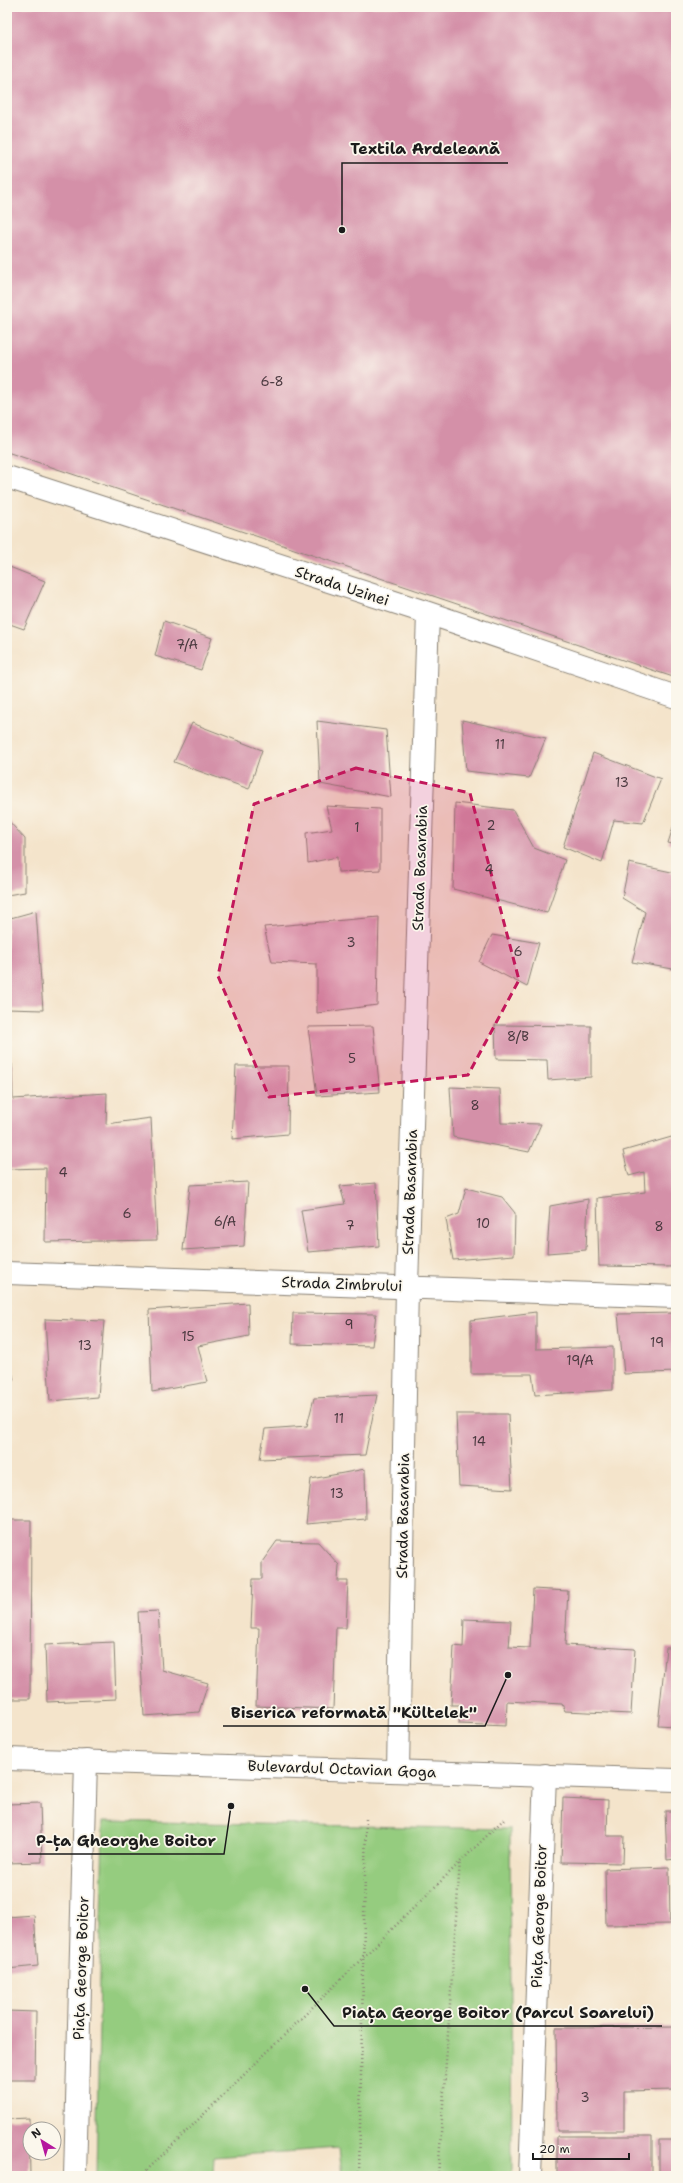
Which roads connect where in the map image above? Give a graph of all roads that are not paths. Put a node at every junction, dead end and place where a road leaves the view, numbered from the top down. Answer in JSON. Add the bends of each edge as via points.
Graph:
{"nodes":[{"id":1,"x":7,"y":477,"type":"edge"},
{"id":2,"x":428,"y":613,"type":"junction"},
{"id":3,"x":676,"y":697,"type":"edge"},
{"id":4,"x":7,"y":1273,"type":"edge"},
{"id":5,"x":407,"y":1286,"type":"junction"},
{"id":6,"x":676,"y":1296,"type":"edge"},
{"id":7,"x":7,"y":1759,"type":"edge"},
{"id":8,"x":86,"y":1761,"type":"junction"},
{"id":9,"x":398,"y":1770,"type":"junction"},
{"id":10,"x":545,"y":1775,"type":"junction"},
{"id":11,"x":676,"y":1780,"type":"edge"},
{"id":12,"x":75,"y":2176,"type":"edge"},
{"id":13,"x":530,"y":2176,"type":"edge"}],
"edges":[{"from":1,"to":2,"type":"street","name":"Strada Uzinei"},
{"from":2,"to":3,"type":"street","name":"Strada Uzinei"},
{"from":2,"to":5,"type":"street","name":"Strada Basarabia"},
{"from":4,"to":5,"type":"street","name":"Strada Zimbrului"},
{"from":5,"to":6,"type":"street","name":"Strada Zimbrului"},
{"from":5,"to":9,"type":"street","name":"Strada Basarabia"},
{"from":7,"to":8,"type":"street","name":"Bulevardul Octavian Goga"},
{"from":8,"to":9,"type":"street","name":"Bulevardul Octavian Goga"},
{"from":8,"to":12,"type":"street","name":"Piața George Boitor"},
{"from":9,"to":10,"type":"street","name":"Bulevardul Octavian Goga"},
{"from":10,"to":11,"type":"street","name":"Bulevardul Octavian Goga"},
{"from":10,"to":13,"type":"street","name":"Piața George Boitor"}]}
